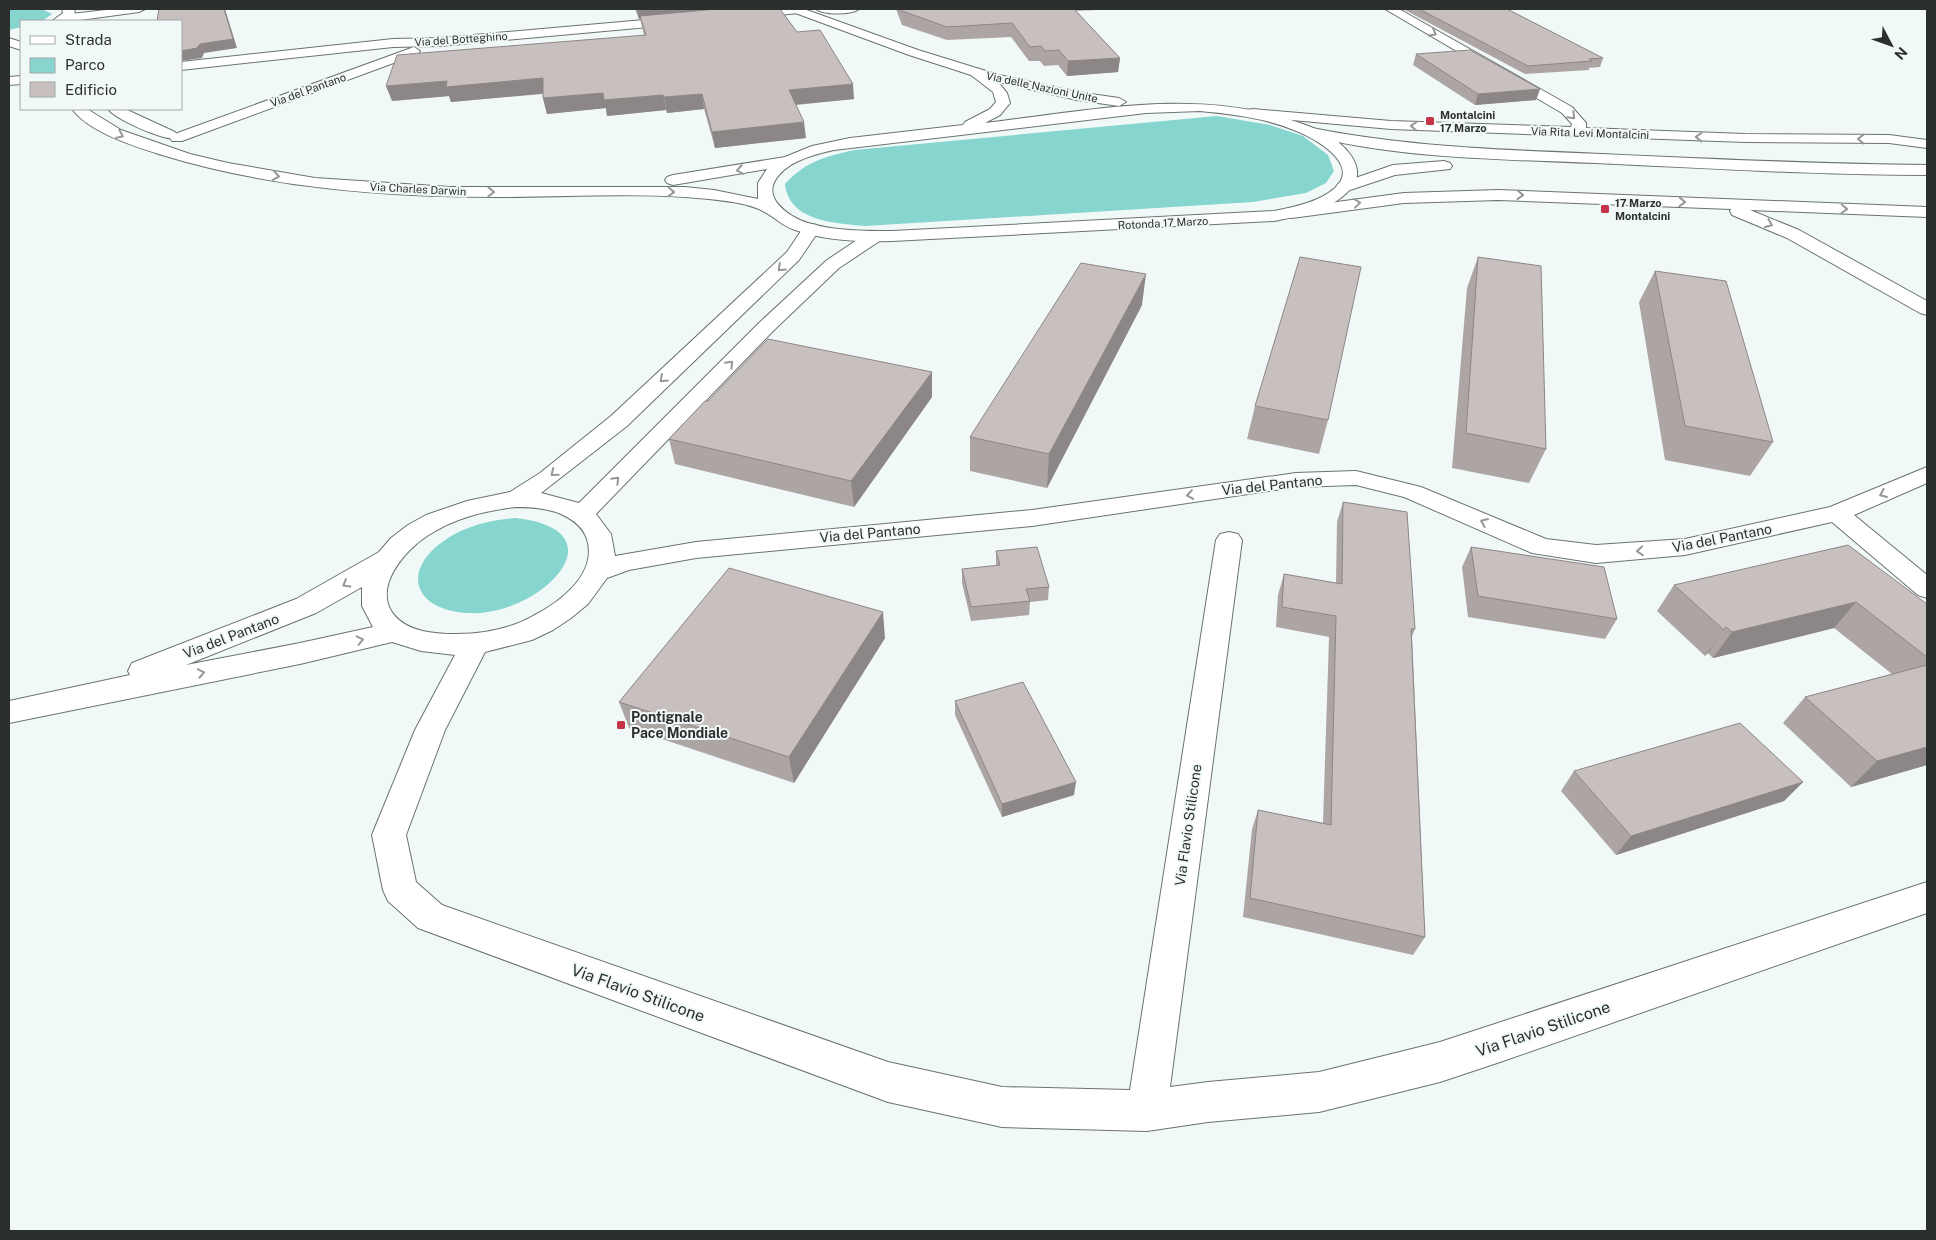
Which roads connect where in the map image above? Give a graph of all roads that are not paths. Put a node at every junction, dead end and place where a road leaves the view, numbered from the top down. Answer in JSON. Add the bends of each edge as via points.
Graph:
{"nodes":[{"id":1,"x":115,"y":9,"type":"edge"},
{"id":2,"x":139,"y":9,"type":"edge"},
{"id":3,"x":761,"y":9,"type":"edge"},
{"id":4,"x":822,"y":9,"type":"edge"},
{"id":5,"x":853,"y":9,"type":"edge"},
{"id":6,"x":1390,"y":9,"type":"edge"},
{"id":7,"x":796,"y":10,"type":"edge"},
{"id":8,"x":65,"y":15,"type":"edge"},
{"id":9,"x":692,"y":20,"type":"edge"},
{"id":10,"x":439,"y":42,"type":"junction"},
{"id":11,"x":182,"y":66,"type":"edge"},
{"id":12,"x":969,"y":70,"type":"junction"},
{"id":13,"x":1175,"y":108,"type":"junction"},
{"id":14,"x":80,"y":110,"type":"edge"},
{"id":15,"x":117,"y":110,"type":"edge"},
{"id":16,"x":1253,"y":114,"type":"junction"},
{"id":17,"x":953,"y":131,"type":"junction"},
{"id":18,"x":1312,"y":132,"type":"junction"},
{"id":19,"x":1572,"y":132,"type":"junction"},
{"id":20,"x":177,"y":138,"type":"junction"},
{"id":21,"x":1927,"y":138,"type":"edge"},
{"id":22,"x":1889,"y":139,"type":"junction"},
{"id":23,"x":1927,"y":144,"type":"edge"},
{"id":24,"x":204,"y":146,"type":"dead end"},
{"id":25,"x":250,"y":157,"type":"dead end"},
{"id":26,"x":788,"y":161,"type":"junction"},
{"id":27,"x":1927,"y":170,"type":"edge"},
{"id":28,"x":1927,"y":181,"type":"edge"},
{"id":29,"x":1344,"y":187,"type":"junction"},
{"id":30,"x":1710,"y":203,"type":"junction"},
{"id":31,"x":1805,"y":207,"type":"junction"},
{"id":32,"x":771,"y":208,"type":"junction"},
{"id":33,"x":1292,"y":212,"type":"junction"},
{"id":34,"x":1927,"y":212,"type":"edge"},
{"id":35,"x":811,"y":229,"type":"junction"},
{"id":36,"x":1793,"y":234,"type":"junction"},
{"id":37,"x":875,"y":236,"type":"junction"},
{"id":38,"x":1927,"y":309,"type":"edge"},
{"id":39,"x":1927,"y":474,"type":"edge"},
{"id":40,"x":516,"y":499,"type":"junction"},
{"id":41,"x":1837,"y":513,"type":"junction"},
{"id":42,"x":582,"y":514,"type":"junction"},
{"id":43,"x":1229,"y":540,"type":"dead end"},
{"id":44,"x":388,"y":558,"type":"junction"},
{"id":45,"x":598,"y":572,"type":"junction"},
{"id":46,"x":1927,"y":589,"type":"edge"},
{"id":47,"x":396,"y":631,"type":"junction"},
{"id":48,"x":475,"y":644,"type":"junction"},
{"id":49,"x":67,"y":698,"type":"junction"},
{"id":50,"x":9,"y":712,"type":"edge"},
{"id":51,"x":1927,"y":898,"type":"edge"},
{"id":52,"x":1147,"y":1111,"type":"junction"}],
"edges":[{"from":1,"to":8,"type":"main road"},
{"from":2,"to":8,"type":"main road"},
{"from":3,"to":7,"type":"main road","via":[[736,16]]},
{"from":4,"to":5,"type":"main road"},
{"from":6,"to":19,"type":"main road","one_way":true,"via":[[1567,110],[1579,123],[1578,130]]},
{"from":7,"to":12,"type":"main road","name":"Via delle Nazioni Unite"},
{"from":9,"to":10,"type":"main road","name":"Via del Botteghino"},
{"from":10,"to":11,"type":"main road","name":"Via del Botteghino","via":[[393,43]]},
{"from":10,"to":20,"type":"main road","name":"Via del Pantano"},
{"from":12,"to":13,"type":"main road","name":"Via delle Nazioni Unite","via":[[1076,96]]},
{"from":12,"to":17,"type":"main road","name":"Via delle Nazioni Unite","via":[[999,90],[1003,104],[986,118]]},
{"from":13,"to":16,"type":"main road"},
{"from":13,"to":17,"type":"main road"},
{"from":14,"to":32,"type":"main road","name":"Via Charles Darwin","one_way":true,"via":[[108,129],[150,147],[202,162],[276,176],[442,191],[694,193],[734,198]]},
{"from":15,"to":20,"type":"main road"},
{"from":16,"to":18,"type":"main road"},
{"from":19,"to":16,"type":"main road","name":"Via Rita Levi Montalcini","one_way":true,"via":[[1368,124]]},
{"from":17,"to":26,"type":"main road","via":[[846,143]]},
{"from":18,"to":27,"type":"main road","via":[[1362,143],[1420,150]]},
{"from":18,"to":29,"type":"main road","via":[[1333,145],[1348,162],[1350,174]]},
{"from":22,"to":19,"type":"main road","name":"Via Rita Levi Montalcini","one_way":true},
{"from":20,"to":24,"type":"main road"},
{"from":21,"to":22,"type":"main road"},
{"from":22,"to":23,"type":"main road","name":"Via Rita Levi Montalcini"},
{"from":26,"to":25,"type":"main road","name":"Via Charles Darwin","one_way":true,"via":[[672,180],[509,180],[381,175]]},
{"from":26,"to":32,"type":"main road","via":[[767,180],[764,192]]},
{"from":28,"to":29,"type":"main road","name":"Rotonda 17 Marzo","via":[[1469,165],[1393,170]]},
{"from":29,"to":33,"type":"main road","name":"Rotonda 17 Marzo","via":[[1326,200]]},
{"from":30,"to":31,"type":"main road"},
{"from":33,"to":30,"type":"main road","one_way":true,"via":[[1377,200],[1459,195]]},
{"from":30,"to":36,"type":"main road","one_way":true},
{"from":31,"to":34,"type":"main road","one_way":true},
{"from":31,"to":36,"type":"main road","via":[[1791,218]]},
{"from":32,"to":35,"type":"main road","name":"Rotonda 17 Marzo","via":[[790,221]]},
{"from":33,"to":37,"type":"main road","name":"Rotonda 17 Marzo","via":[[1235,219]]},
{"from":35,"to":37,"type":"main road","name":"Rotonda 17 Marzo","via":[[840,235]]},
{"from":35,"to":40,"type":"main road","name":"Via del Pantano","one_way":true,"via":[[794,256],[619,421],[548,478]]},
{"from":36,"to":38,"type":"main road"},
{"from":42,"to":37,"type":"main road","one_way":true,"via":[[766,327],[834,264]]},
{"from":39,"to":41,"type":"main road","name":"Via del Pantano","one_way":true},
{"from":40,"to":42,"type":"main road","name":"Via del Pantano","via":[[554,503]]},
{"from":40,"to":44,"type":"main road","name":"Via del Pantano","via":[[450,514],[422,528]]},
{"from":41,"to":45,"type":"main road","name":"Via del Pantano","one_way":true,"via":[[1685,547],[1596,554],[1540,547],[1412,492],[1356,478],[1296,480],[1032,518],[696,550],[624,562]]},
{"from":41,"to":46,"type":"main road"},
{"from":42,"to":45,"type":"main road","name":"Via del Pantano","via":[[596,528],[602,542]]},
{"from":43,"to":52,"type":"main road","name":"Via Flavio Stilicone"},
{"from":44,"to":47,"type":"main road","name":"Via del Pantano","via":[[375,583],[375,604],[383,620]]},
{"from":44,"to":49,"type":"main road","name":"Via del Pantano","one_way":true,"via":[[306,606]]},
{"from":45,"to":48,"type":"main road","name":"Via del Pantano","via":[[575,600],[553,617],[510,637]]},
{"from":47,"to":48,"type":"main road","name":"Via del Pantano","via":[[427,642]]},
{"from":49,"to":47,"type":"main road","name":"Via del Pantano","one_way":true,"via":[[274,659]]},
{"from":48,"to":52,"type":"main road","name":"Via Flavio Stilicone","via":[[430,730],[389,835],[400,890],[430,917],[888,1082],[1002,1107]]},
{"from":49,"to":50,"type":"main road","name":"Via del Pantano"},
{"from":51,"to":52,"type":"main road","name":"Via Flavio Stilicone","via":[[1440,1062],[1319,1092]]}]}
